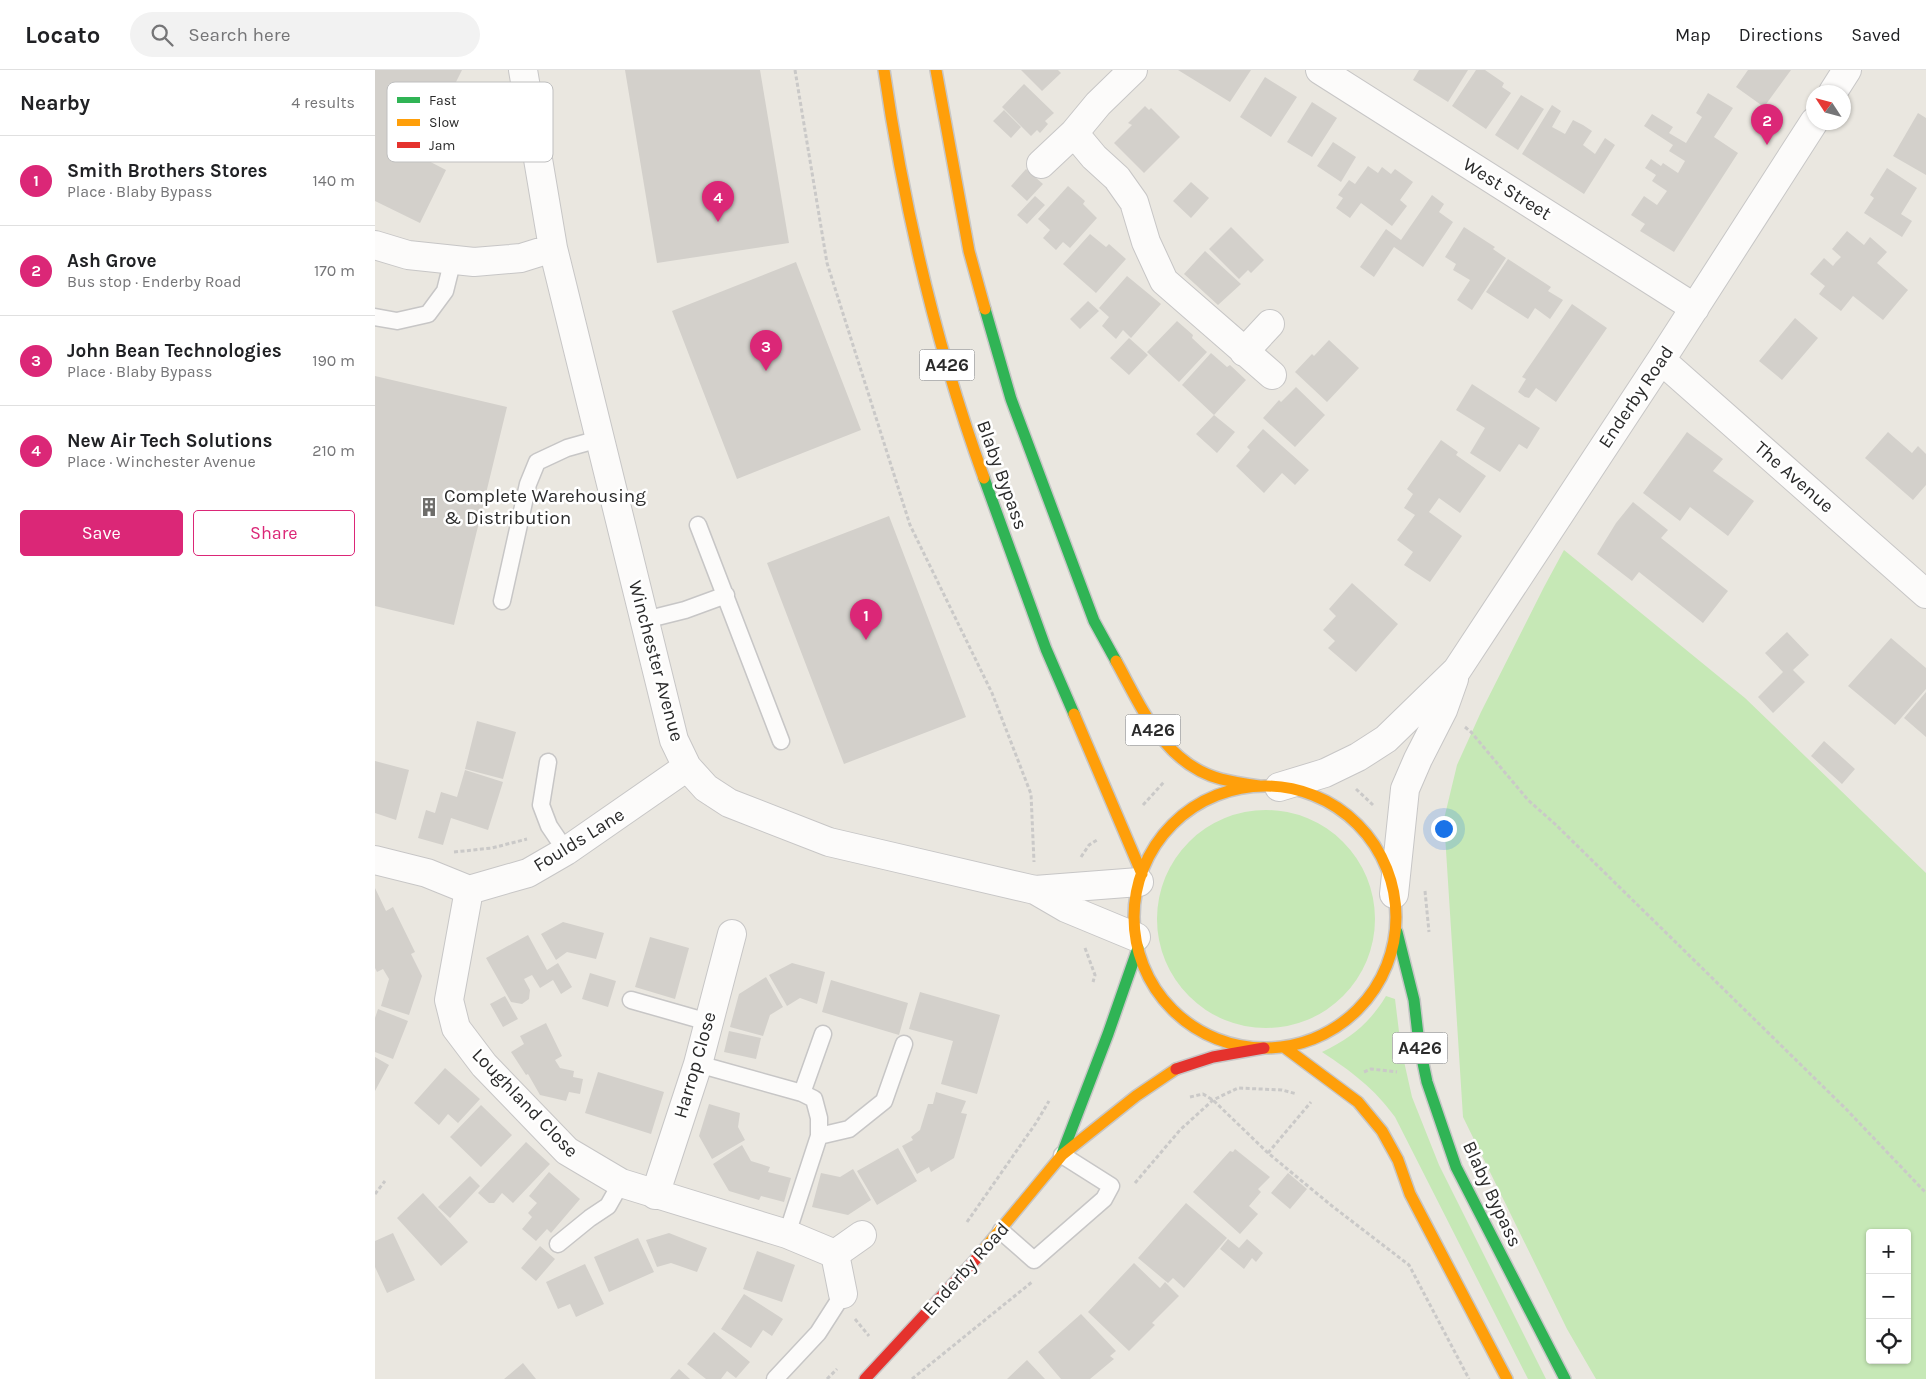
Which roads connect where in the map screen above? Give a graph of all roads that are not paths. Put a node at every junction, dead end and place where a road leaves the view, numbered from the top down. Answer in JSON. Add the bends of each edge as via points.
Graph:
{"nodes":[{"id":1,"x":884,"y":70,"type":"edge"},
{"id":2,"x":936,"y":70,"type":"edge"},
{"id":3,"x":1133,"y":70,"type":"edge"},
{"id":4,"x":1319,"y":70,"type":"edge"},
{"id":5,"x":1847,"y":70,"type":"edge"},
{"id":6,"x":1837,"y":85,"type":"edge"},
{"id":7,"x":1809,"y":130,"type":"edge"},
{"id":8,"x":1074,"y":134,"type":"junction"},
{"id":9,"x":539,"y":162,"type":"edge"},
{"id":10,"x":1041,"y":164,"type":"dead end"},
{"id":11,"x":375,"y":245,"type":"edge"},
{"id":12,"x":553,"y":248,"type":"junction"},
{"id":13,"x":453,"y":259,"type":"junction"},
{"id":14,"x":1695,"y":308,"type":"junction"},
{"id":15,"x":375,"y":317,"type":"edge"},
{"id":16,"x":1270,"y":324,"type":"dead end"},
{"id":17,"x":1244,"y":352,"type":"junction"},
{"id":18,"x":1661,"y":360,"type":"junction"},
{"id":19,"x":1272,"y":375,"type":"dead end"},
{"id":20,"x":599,"y":439,"type":"junction"},
{"id":21,"x":698,"y":525,"type":"dead end"},
{"id":22,"x":1926,"y":594,"type":"edge"},
{"id":23,"x":725,"y":595,"type":"junction"},
{"id":24,"x":502,"y":601,"type":"dead end"},
{"id":25,"x":645,"y":620,"type":"junction"},
{"id":26,"x":1457,"y":670,"type":"junction"},
{"id":27,"x":781,"y":741,"type":"dead end"},
{"id":28,"x":548,"y":762,"type":"dead end"},
{"id":29,"x":687,"y":767,"type":"junction"},
{"id":30,"x":1269,"y":787,"type":"junction"},
{"id":31,"x":559,"y":841,"type":"junction"},
{"id":32,"x":375,"y":860,"type":"edge"},
{"id":33,"x":1140,"y":878,"type":"junction"},
{"id":34,"x":469,"y":890,"type":"junction"},
{"id":35,"x":1035,"y":890,"type":"junction"},
{"id":36,"x":1394,"y":894,"type":"junction"},
{"id":37,"x":1396,"y":926,"type":"junction"},
{"id":38,"x":732,"y":934,"type":"dead end"},
{"id":39,"x":1137,"y":942,"type":"junction"},
{"id":40,"x":631,"y":1000,"type":"dead end"},
{"id":41,"x":708,"y":1022,"type":"junction"},
{"id":42,"x":823,"y":1034,"type":"dead end"},
{"id":43,"x":904,"y":1044,"type":"dead end"},
{"id":44,"x":1284,"y":1047,"type":"junction"},
{"id":45,"x":1264,"y":1048,"type":"junction"},
{"id":46,"x":698,"y":1064,"type":"junction"},
{"id":47,"x":802,"y":1093,"type":"junction"},
{"id":48,"x":819,"y":1136,"type":"junction"},
{"id":49,"x":1062,"y":1156,"type":"junction"},
{"id":50,"x":621,"y":1183,"type":"junction"},
{"id":51,"x":655,"y":1195,"type":"junction"},
{"id":52,"x":1001,"y":1231,"type":"junction"},
{"id":53,"x":787,"y":1234,"type":"junction"},
{"id":54,"x":862,"y":1235,"type":"dead end"},
{"id":55,"x":558,"y":1244,"type":"dead end"},
{"id":56,"x":835,"y":1254,"type":"junction"},
{"id":57,"x":843,"y":1294,"type":"joint"},
{"id":58,"x":775,"y":1379,"type":"edge"},
{"id":59,"x":865,"y":1379,"type":"edge"},
{"id":60,"x":1507,"y":1379,"type":"edge"},
{"id":61,"x":1565,"y":1379,"type":"edge"}],
"edges":[{"from":1,"to":33,"type":"main road","name":"Blaby Bypass","number":"A426","via":[[895,145],[918,255],[964,424],[1047,649]]},
{"from":2,"to":30,"type":"main road","name":"Blaby Bypass","number":"A426","via":[[969,251],[993,340],[1011,399],[1094,621],[1154,730],[1172,752],[1196,770],[1220,779]]},
{"from":3,"to":8,"type":"street","via":[[1098,104]]},
{"from":4,"to":14,"type":"street","name":"West Street"},
{"from":5,"to":6,"type":"street"},
{"from":7,"to":14,"type":"street","name":"Enderby Road"},
{"from":8,"to":10,"type":"street"},
{"from":8,"to":17,"type":"street","via":[[1117,178],[1134,202],[1146,242],[1164,281]]},
{"from":9,"to":12,"type":"street","name":"Winchester Avenue"},
{"from":11,"to":13,"type":"street","via":[[408,256]]},
{"from":12,"to":13,"type":"street","via":[[521,258],[474,262]]},
{"from":12,"to":20,"type":"street","name":"Winchester Avenue"},
{"from":13,"to":15,"type":"lane","via":[[445,292],[428,314],[397,321]]},
{"from":14,"to":18,"type":"street","name":"Enderby Road"},
{"from":16,"to":17,"type":"street"},
{"from":17,"to":19,"type":"street"},
{"from":18,"to":22,"type":"street","name":"The Avenue"},
{"from":18,"to":26,"type":"street","name":"Enderby Road"},
{"from":20,"to":24,"type":"lane","via":[[567,448],[537,462],[528,484]]},
{"from":20,"to":25,"type":"street","name":"Winchester Avenue"},
{"from":21,"to":23,"type":"lane"},
{"from":23,"to":25,"type":"lane"},
{"from":23,"to":27,"type":"lane"},
{"from":25,"to":29,"type":"street","name":"Winchester Avenue","via":[[674,740]]},
{"from":26,"to":30,"type":"street","name":"Enderby Road","via":[[1386,739],[1358,757],[1325,773]]},
{"from":26,"to":36,"type":"street","name":"Enderby Road","via":[[1443,710],[1405,790]]},
{"from":28,"to":31,"type":"lane","via":[[541,804]]},
{"from":29,"to":31,"type":"street","name":"Foulds Lane"},
{"from":29,"to":35,"type":"street","name":"Winchester Avenue","via":[[706,788],[729,803],[829,842]]},
{"from":30,"to":33,"type":"main road","via":[[1239,789],[1219,795],[1189,812],[1160,840]]},
{"from":30,"to":36,"type":"main road","name":"Blaby Bypass","via":[[1302,791],[1351,818],[1378,850]]},
{"from":31,"to":34,"type":"street","name":"Foulds Lane","via":[[528,873]]},
{"from":32,"to":34,"type":"street","via":[[427,873]]},
{"from":33,"to":35,"type":"street","name":"Winchester Avenue"},
{"from":33,"to":39,"type":"main road","via":[[1135,908]]},
{"from":34,"to":50,"type":"street","name":"Loughland Close","via":[[449,1000],[455,1028],[484,1065],[567,1151]]},
{"from":35,"to":39,"type":"street","name":"Winchester Avenue"},
{"from":36,"to":37,"type":"main road","name":"Blaby Bypass"},
{"from":37,"to":44,"type":"main road","via":[[1389,962],[1367,999],[1330,1031],[1309,1041]]},
{"from":37,"to":61,"type":"main road","name":"Blaby Bypass","number":"A426","via":[[1414,1000],[1427,1082],[1456,1167]]},
{"from":38,"to":41,"type":"street","name":"Harrop Close"},
{"from":39,"to":45,"type":"main road","via":[[1152,984],[1181,1018],[1219,1040]]},
{"from":39,"to":49,"type":"main road","via":[[1108,1034]]},
{"from":40,"to":41,"type":"lane"},
{"from":41,"to":46,"type":"street","name":"Harrop Close"},
{"from":42,"to":47,"type":"lane"},
{"from":43,"to":48,"type":"lane","via":[[884,1101],[849,1129]]},
{"from":44,"to":45,"type":"main road"},
{"from":44,"to":60,"type":"main road","via":[[1364,1107],[1382,1131],[1398,1160],[1410,1194]]},
{"from":45,"to":49,"type":"main road","via":[[1213,1057],[1175,1069]]},
{"from":46,"to":47,"type":"lane"},
{"from":46,"to":51,"type":"street","name":"Harrop Close"},
{"from":47,"to":48,"type":"lane","via":[[814,1099]]},
{"from":48,"to":53,"type":"lane"},
{"from":49,"to":52,"type":"main road","name":"Enderby Road"},
{"from":49,"to":52,"type":"lane","via":[[1111,1186],[1104,1199],[1034,1260]]},
{"from":50,"to":51,"type":"street","name":"Loughland Close"},
{"from":50,"to":55,"type":"lane","via":[[608,1206]]},
{"from":51,"to":53,"type":"street","name":"Loughland Close"},
{"from":52,"to":59,"type":"main road","name":"Enderby Road"},
{"from":53,"to":56,"type":"street","name":"Loughland Close"},
{"from":54,"to":56,"type":"street"},
{"from":56,"to":57,"type":"street"},
{"from":57,"to":58,"type":"lane","via":[[819,1333]]}]}
